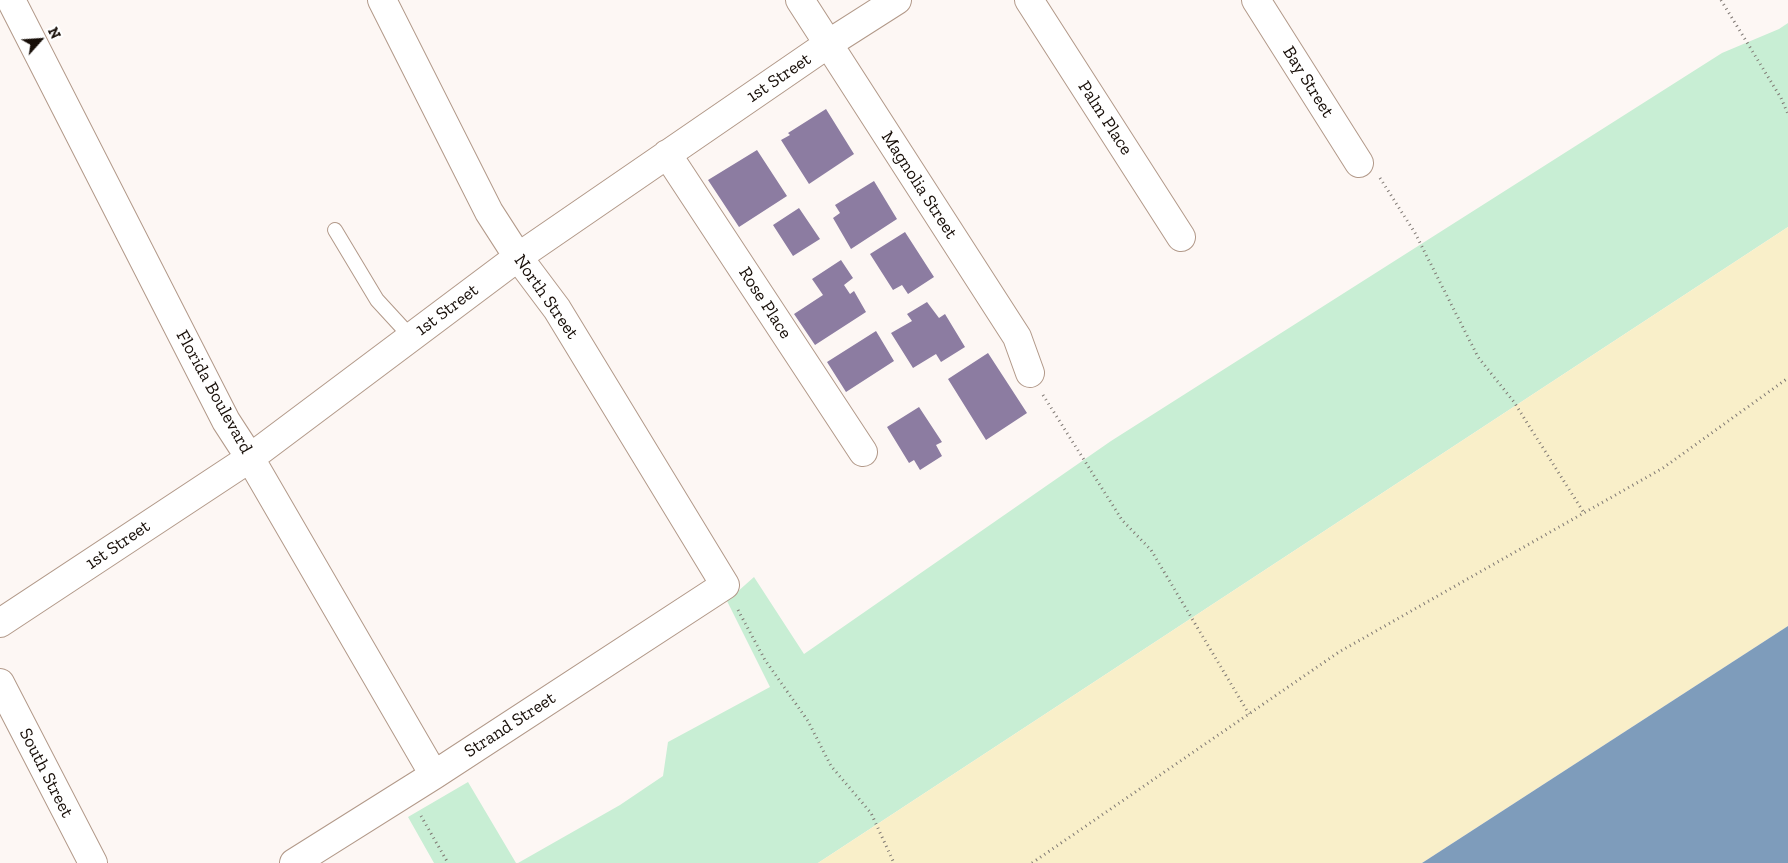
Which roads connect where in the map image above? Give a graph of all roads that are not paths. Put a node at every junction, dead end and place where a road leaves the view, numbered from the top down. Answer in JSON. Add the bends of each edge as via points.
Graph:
{"nodes":[{"id":1,"x":12,"y":0,"type":"edge"},
{"id":2,"x":382,"y":0,"type":"edge"},
{"id":3,"x":800,"y":0,"type":"edge"},
{"id":4,"x":897,"y":0,"type":"edge"},
{"id":5,"x":1029,"y":0,"type":"edge"},
{"id":6,"x":1256,"y":0,"type":"edge"},
{"id":7,"x":828,"y":44,"type":"junction"},
{"id":8,"x":667,"y":154,"type":"junction"},
{"id":9,"x":1359,"y":163,"type":"road end"},
{"id":10,"x":334,"y":230,"type":"dead end"},
{"id":11,"x":1181,"y":237,"type":"dead end"},
{"id":12,"x":518,"y":257,"type":"junction"},
{"id":13,"x":411,"y":337,"type":"junction"},
{"id":14,"x":1030,"y":373,"type":"road end"},
{"id":15,"x":863,"y":452,"type":"dead end"},
{"id":16,"x":250,"y":458,"type":"junction"},
{"id":17,"x":725,"y":585,"type":"joint"},
{"id":18,"x":0,"y":623,"type":"edge"},
{"id":19,"x":0,"y":683,"type":"edge"},
{"id":20,"x":434,"y":775,"type":"junction"},
{"id":21,"x":93,"y":863,"type":"edge"},
{"id":22,"x":294,"y":863,"type":"edge"}],
"edges":[{"from":1,"to":16,"type":"street","name":"Florida Boulevard","via":[[226,421]]},
{"from":2,"to":12,"type":"street","name":"North Street","via":[[489,212]]},
{"from":3,"to":7,"type":"street","name":"Magnolia Street"},
{"from":4,"to":7,"type":"street","name":"1st Street"},
{"from":5,"to":11,"type":"street","name":"Palm Place"},
{"from":6,"to":9,"type":"street","name":"Bay Street"},
{"from":7,"to":8,"type":"street","name":"1st Street"},
{"from":7,"to":14,"type":"street","name":"Magnolia Street","via":[[1017,337]]},
{"from":8,"to":12,"type":"street","name":"1st Street"},
{"from":8,"to":15,"type":"street","name":"Rose Place"},
{"from":10,"to":13,"type":"lane","via":[[378,300]]},
{"from":12,"to":13,"type":"street","name":"1st Street"},
{"from":12,"to":17,"type":"street","name":"North Street","via":[[557,310]]},
{"from":13,"to":16,"type":"street","name":"1st Street"},
{"from":16,"to":18,"type":"street","name":"1st Street"},
{"from":16,"to":20,"type":"street","name":"Florida Boulevard"},
{"from":17,"to":20,"type":"street","name":"Strand Street"},
{"from":19,"to":21,"type":"street","name":"South Street"},
{"from":20,"to":22,"type":"street","name":"Strand Street"}]}
